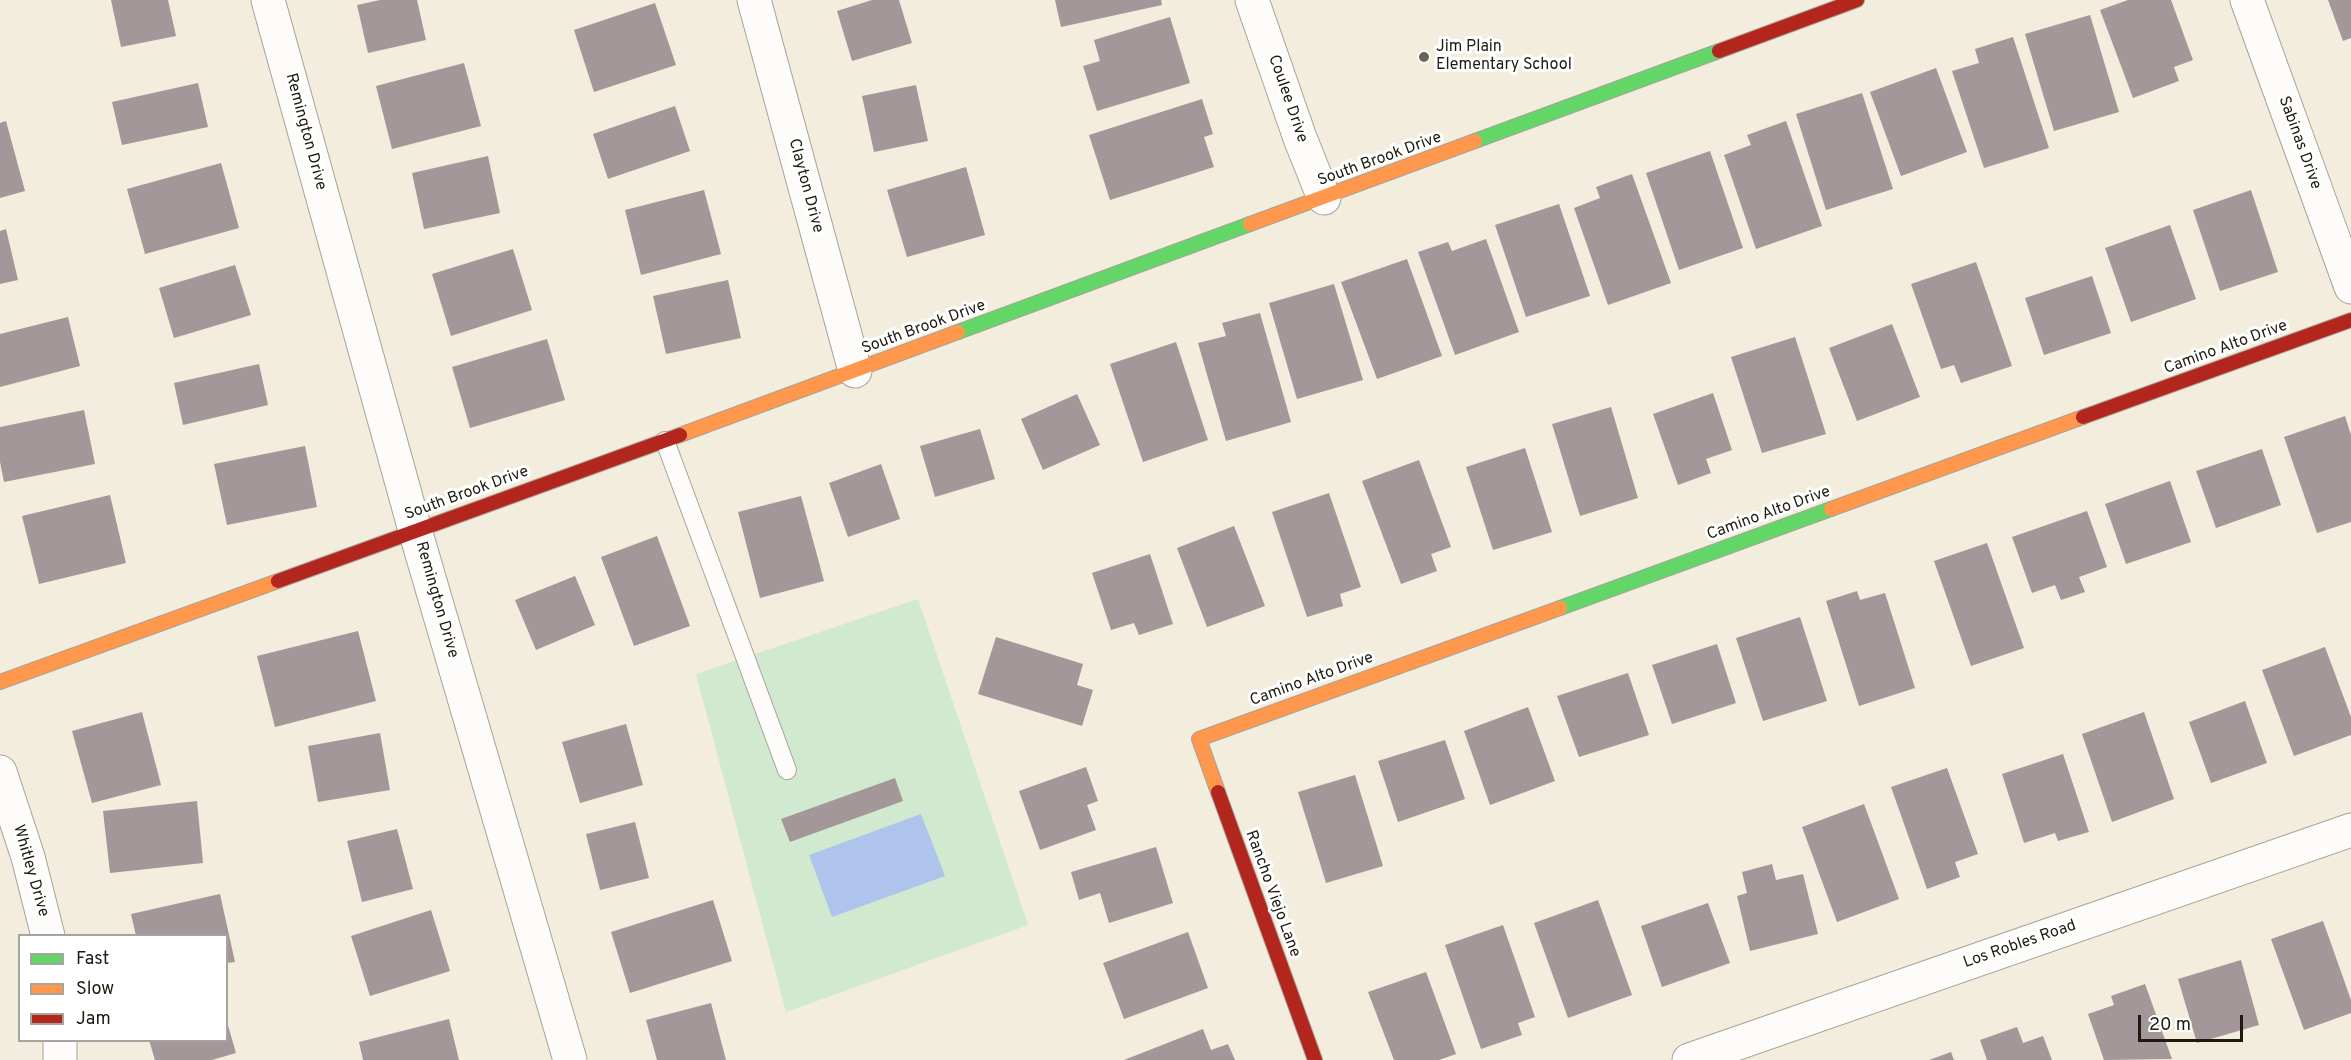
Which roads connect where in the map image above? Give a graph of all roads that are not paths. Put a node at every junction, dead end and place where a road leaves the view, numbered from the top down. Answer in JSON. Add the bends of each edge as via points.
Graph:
{"nodes":[{"id":1,"x":268,"y":0,"type":"edge"},
{"id":2,"x":754,"y":0,"type":"edge"},
{"id":3,"x":1252,"y":0,"type":"edge"},
{"id":4,"x":1857,"y":0,"type":"edge"},
{"id":5,"x":2247,"y":0,"type":"edge"},
{"id":6,"x":1324,"y":198,"type":"junction"},
{"id":7,"x":2351,"y":287,"type":"edge"},
{"id":8,"x":2351,"y":320,"type":"edge"},
{"id":9,"x":855,"y":371,"type":"junction"},
{"id":10,"x":665,"y":441,"type":"junction"},
{"id":11,"x":415,"y":530,"type":"junction"},
{"id":12,"x":0,"y":682,"type":"edge"},
{"id":13,"x":1199,"y":739,"type":"joint"},
{"id":14,"x":787,"y":770,"type":"dead end"},
{"id":15,"x":0,"y":772,"type":"edge"},
{"id":16,"x":2351,"y":830,"type":"edge"},
{"id":17,"x":47,"y":934,"type":"edge"},
{"id":18,"x":60,"y":1042,"type":"edge"},
{"id":19,"x":60,"y":1060,"type":"edge"},
{"id":20,"x":570,"y":1060,"type":"edge"},
{"id":21,"x":1315,"y":1060,"type":"edge"},
{"id":22,"x":1689,"y":1060,"type":"edge"}],
"edges":[{"from":1,"to":11,"type":"street","name":"Remington Drive"},
{"from":2,"to":9,"type":"street","name":"Clayton Drive"},
{"from":3,"to":6,"type":"street","name":"Coulee Drive"},
{"from":4,"to":6,"type":"street","name":"South Brook Drive"},
{"from":5,"to":7,"type":"street","name":"Sabinas Drive"},
{"from":6,"to":9,"type":"street","name":"South Brook Drive"},
{"from":8,"to":13,"type":"street","name":"Camino Alto Drive"},
{"from":9,"to":10,"type":"street","name":"South Brook Drive"},
{"from":10,"to":11,"type":"street","name":"South Brook Drive"},
{"from":10,"to":14,"type":"lane"},
{"from":11,"to":12,"type":"street","name":"South Brook Drive"},
{"from":11,"to":20,"type":"street","name":"Remington Drive"},
{"from":13,"to":21,"type":"street","name":"Rancho Viejo Lane"},
{"from":15,"to":17,"type":"street","name":"Whitley Drive"},
{"from":16,"to":22,"type":"street","name":"Los Robles Road"},
{"from":18,"to":19,"type":"street"}]}
